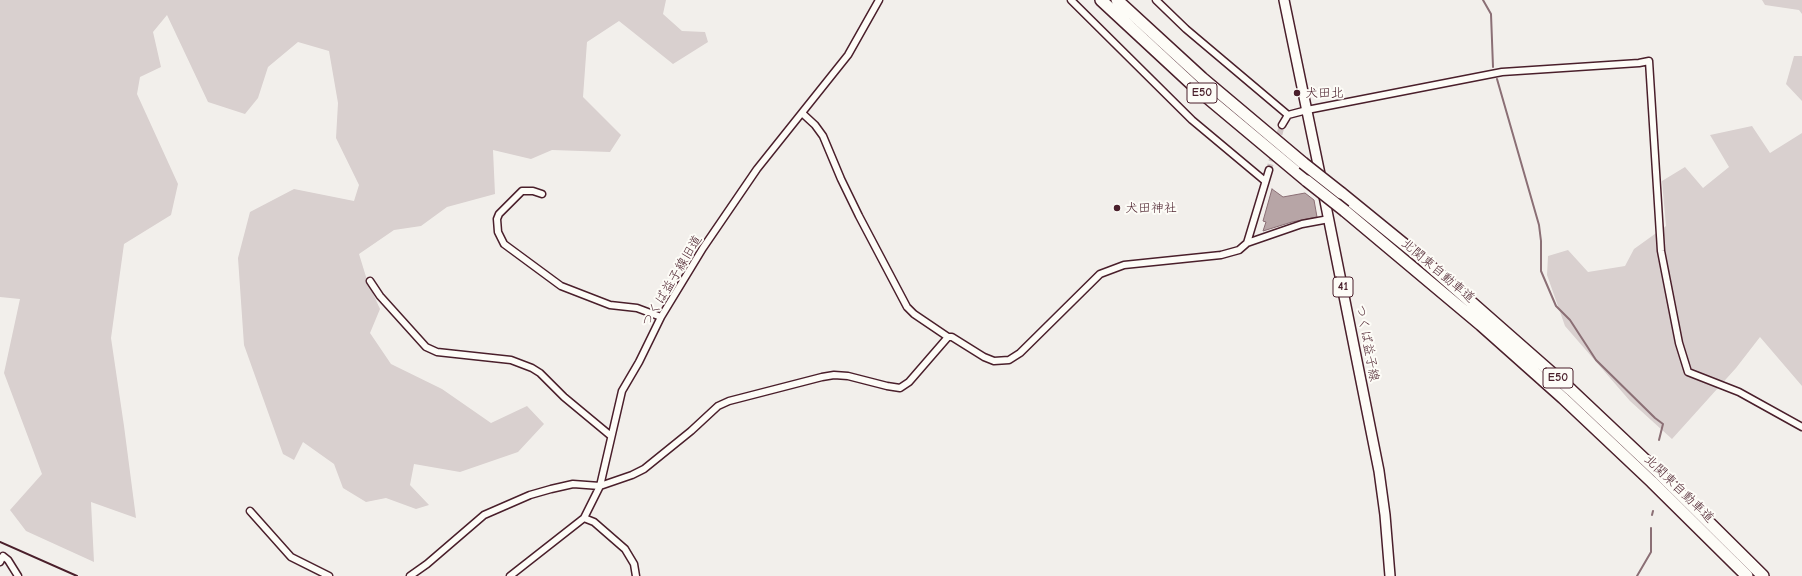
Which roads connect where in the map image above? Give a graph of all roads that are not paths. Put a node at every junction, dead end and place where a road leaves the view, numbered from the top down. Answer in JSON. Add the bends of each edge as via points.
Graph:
{"nodes":[{"id":1,"x":879,"y":0,"type":"edge"},
{"id":2,"x":1071,"y":0,"type":"edge"},
{"id":3,"x":1100,"y":0,"type":"edge"},
{"id":4,"x":1117,"y":0,"type":"edge"},
{"id":5,"x":1156,"y":0,"type":"edge"},
{"id":6,"x":1284,"y":0,"type":"edge"},
{"id":7,"x":1307,"y":110,"type":"junction"},
{"id":8,"x":802,"y":113,"type":"junction"},
{"id":9,"x":1288,"y":115,"type":"junction"},
{"id":10,"x":1282,"y":125,"type":"tunnel mouth"},
{"id":11,"x":1269,"y":170,"type":"tunnel mouth"},
{"id":12,"x":1265,"y":181,"type":"junction"},
{"id":13,"x":542,"y":194,"type":"dead end"},
{"id":14,"x":1329,"y":220,"type":"junction"},
{"id":15,"x":1246,"y":243,"type":"junction"},
{"id":16,"x":370,"y":281,"type":"dead end"},
{"id":17,"x":661,"y":317,"type":"junction"},
{"id":18,"x":948,"y":337,"type":"junction"},
{"id":19,"x":1802,"y":427,"type":"edge"},
{"id":20,"x":611,"y":436,"type":"junction"},
{"id":21,"x":600,"y":486,"type":"junction"},
{"id":22,"x":250,"y":511,"type":"dead end"},
{"id":23,"x":584,"y":518,"type":"junction"},
{"id":24,"x":0,"y":562,"type":"edge"},
{"id":25,"x":18,"y":576,"type":"edge"},
{"id":26,"x":329,"y":576,"type":"edge"},
{"id":27,"x":410,"y":576,"type":"edge"},
{"id":28,"x":510,"y":576,"type":"edge"},
{"id":29,"x":636,"y":576,"type":"edge"},
{"id":30,"x":1390,"y":576,"type":"edge"},
{"id":31,"x":1747,"y":576,"type":"edge"},
{"id":32,"x":1763,"y":576,"type":"edge"}],
"edges":[{"from":1,"to":8,"type":"street","name":"つくば益子線旧道","via":[[848,55]]},
{"from":2,"to":12,"type":"street","via":[[1192,120]]},
{"from":3,"to":31,"type":"highway","name":"北関東自動車道","number":"E50","bridge":true,"via":[[1203,94],[1481,325],[1563,398]]},
{"from":4,"to":32,"type":"highway","name":"北関東自動車道","number":"E50","bridge":true,"via":[[1202,78],[1422,259],[1571,390]]},
{"from":5,"to":9,"type":"street","via":[[1186,29]]},
{"from":6,"to":7,"type":"main road","name":"つくば益子線","number":"41"},
{"from":7,"to":9,"type":"street"},
{"from":7,"to":14,"type":"main road","name":"つくば益子線","number":"41"},
{"from":7,"to":19,"type":"street","via":[[1502,72],[1649,61],[1661,251],[1679,343],[1688,372],[1739,392]]},
{"from":8,"to":17,"type":"street","name":"つくば益子線旧道","via":[[757,169],[703,248]]},
{"from":8,"to":18,"type":"street","via":[[823,136],[861,221],[907,306],[914,314]]},
{"from":9,"to":10,"type":"street"},
{"from":11,"to":12,"type":"street"},
{"from":12,"to":15,"type":"street"},
{"from":13,"to":17,"type":"street","via":[[522,191],[499,214],[498,232],[504,244],[561,286],[610,305],[637,308]]},
{"from":14,"to":15,"type":"street","via":[[1302,224]]},
{"from":14,"to":30,"type":"main road","name":"つくば益子線","number":"41","via":[[1379,471]]},
{"from":15,"to":18,"type":"street","via":[[1239,250],[1221,256],[1124,265],[1100,274],[1020,353],[1009,360],[994,361]]},
{"from":16,"to":20,"type":"street","via":[[380,296],[426,347],[437,352],[511,360],[532,368]]},
{"from":17,"to":20,"type":"street","name":"つくば益子線旧道","via":[[622,391]]},
{"from":18,"to":21,"type":"street","via":[[904,386],[895,388],[834,375],[735,399],[718,406],[644,468]]},
{"from":20,"to":21,"type":"street","name":"つくば益子線旧道"},
{"from":21,"to":23,"type":"street","name":"つくば益子線旧道"},
{"from":21,"to":27,"type":"street","via":[[573,484],[551,489],[530,495],[484,515]]},
{"from":22,"to":26,"type":"street","via":[[291,557]]},
{"from":23,"to":28,"type":"street","name":"つくば益子線旧道"},
{"from":23,"to":29,"type":"street","via":[[594,522],[625,549],[634,564]]},
{"from":24,"to":25,"type":"street","via":[[3,556]]}]}
